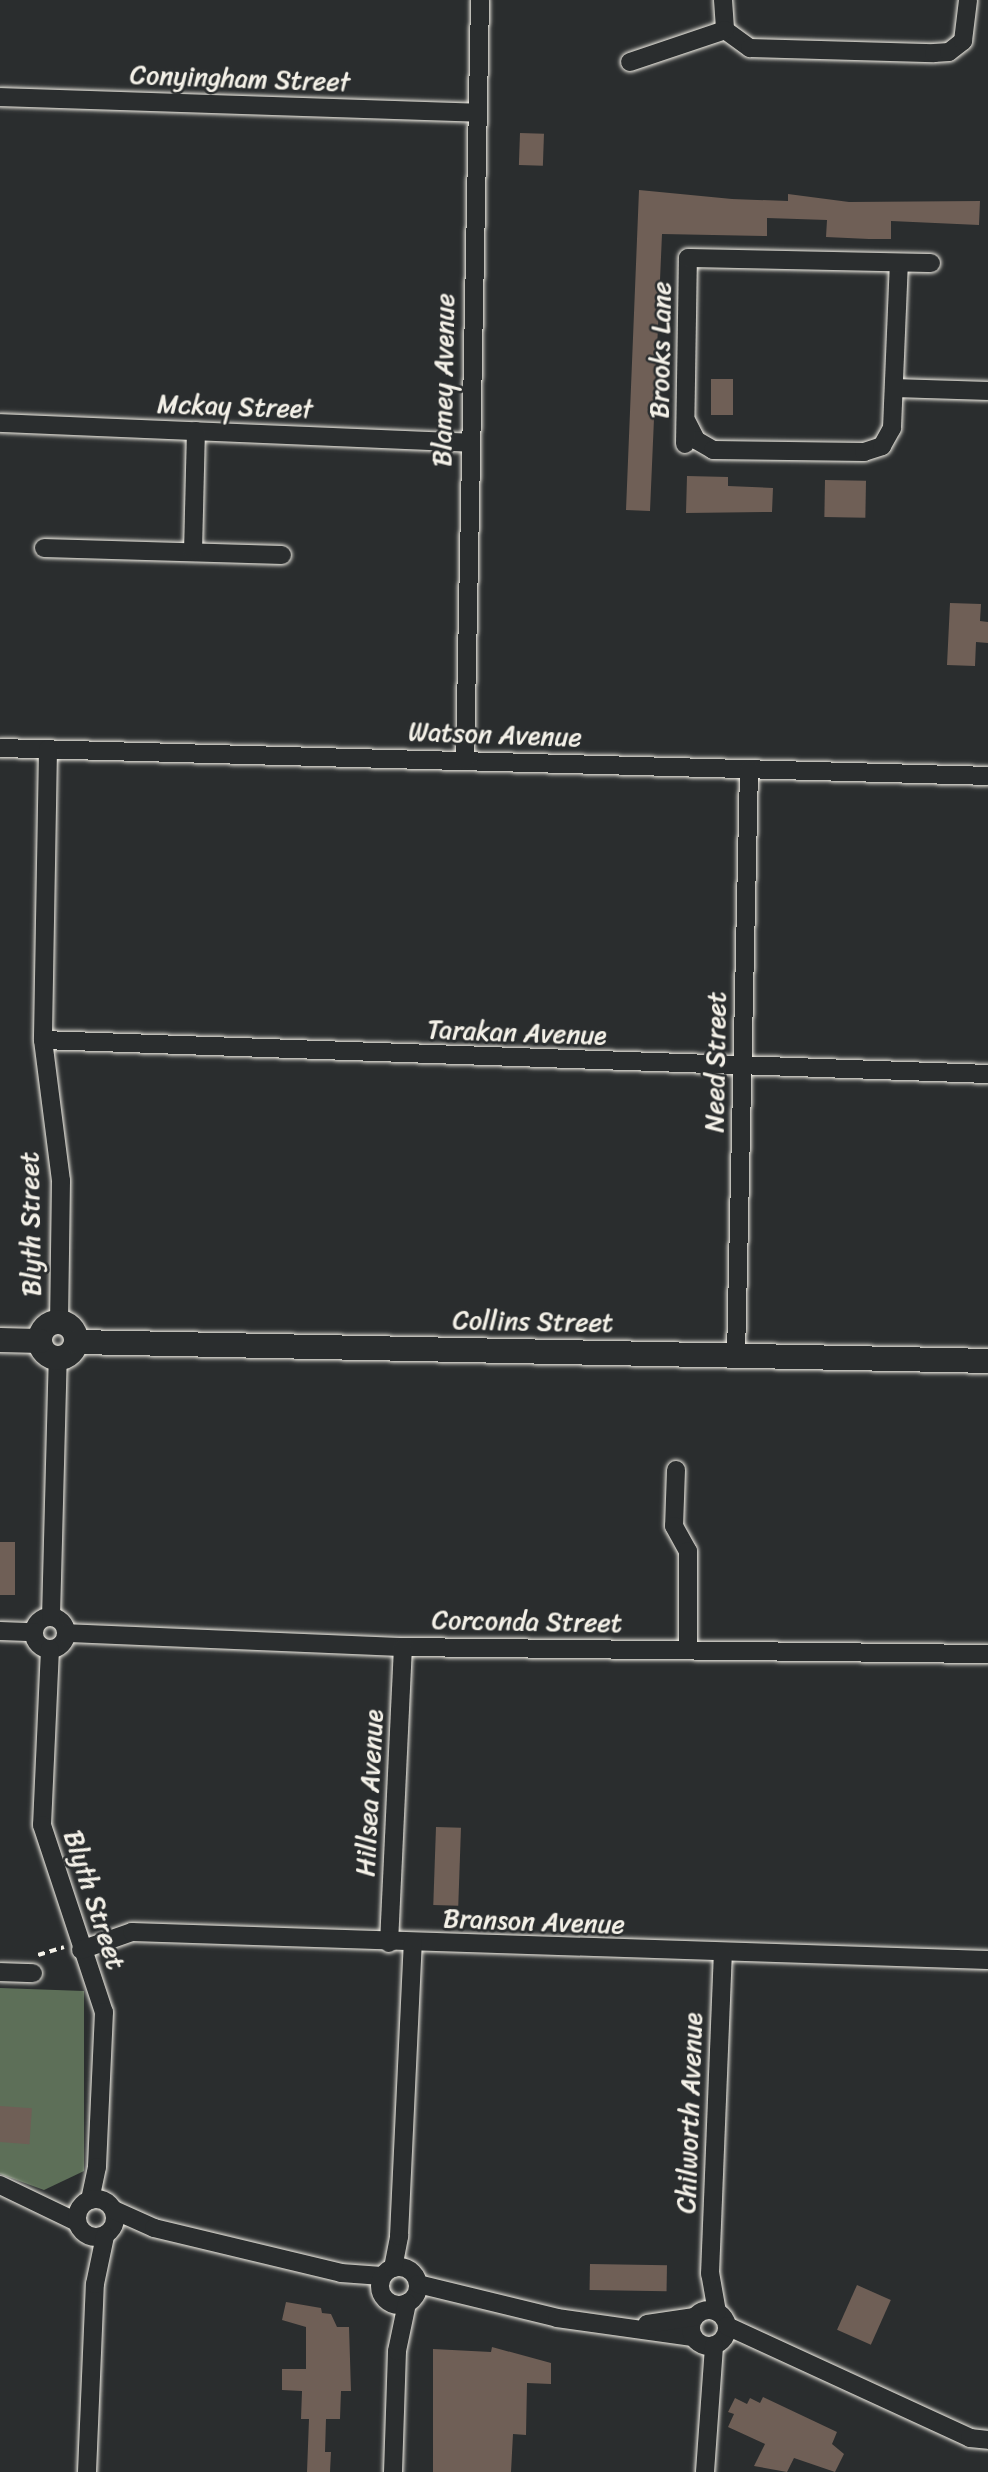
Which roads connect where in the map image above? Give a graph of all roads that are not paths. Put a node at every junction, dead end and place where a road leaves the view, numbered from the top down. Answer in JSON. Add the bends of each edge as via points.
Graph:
{"nodes":[{"id":1,"x":480,"y":0,"type":"edge"},
{"id":2,"x":723,"y":0,"type":"edge"},
{"id":3,"x":968,"y":0,"type":"edge"},
{"id":4,"x":725,"y":30,"type":"junction"},
{"id":5,"x":629,"y":62,"type":"dead end"},
{"id":6,"x":0,"y":97,"type":"edge"},
{"id":7,"x":477,"y":114,"type":"junction"},
{"id":8,"x":899,"y":263,"type":"junction"},
{"id":9,"x":932,"y":263,"type":"dead end"},
{"id":10,"x":895,"y":388,"type":"junction"},
{"id":11,"x":988,"y":391,"type":"edge"},
{"id":12,"x":686,"y":420,"type":"junction"},
{"id":13,"x":0,"y":423,"type":"edge"},
{"id":14,"x":195,"y":431,"type":"junction"},
{"id":15,"x":468,"y":443,"type":"junction"},
{"id":16,"x":685,"y":444,"type":"dead end"},
{"id":17,"x":44,"y":548,"type":"dead end"},
{"id":18,"x":193,"y":552,"type":"junction"},
{"id":19,"x":282,"y":555,"type":"dead end"},
{"id":20,"x":0,"y":748,"type":"edge"},
{"id":21,"x":48,"y":749,"type":"junction"},
{"id":22,"x":465,"y":761,"type":"junction"},
{"id":23,"x":749,"y":769,"type":"junction"},
{"id":24,"x":988,"y":776,"type":"edge"},
{"id":25,"x":43,"y":1040,"type":"junction"},
{"id":26,"x":743,"y":1069,"type":"junction"},
{"id":27,"x":988,"y":1074,"type":"edge"},
{"id":28,"x":59,"y":1321,"type":"junction"},
{"id":29,"x":0,"y":1340,"type":"edge"},
{"id":30,"x":77,"y":1342,"type":"junction"},
{"id":31,"x":49,"y":1350,"type":"junction"},
{"id":32,"x":736,"y":1356,"type":"junction"},
{"id":33,"x":988,"y":1361,"type":"edge"},
{"id":34,"x":676,"y":1470,"type":"dead end"},
{"id":35,"x":51,"y":1617,"type":"junction"},
{"id":36,"x":0,"y":1631,"type":"edge"},
{"id":37,"x":34,"y":1632,"type":"junction"},
{"id":38,"x":66,"y":1633,"type":"junction"},
{"id":39,"x":403,"y":1647,"type":"junction"},
{"id":40,"x":50,"y":1649,"type":"junction"},
{"id":41,"x":688,"y":1650,"type":"junction"},
{"id":42,"x":988,"y":1654,"type":"edge"},
{"id":43,"x":389,"y":1943,"type":"junction"},
{"id":44,"x":413,"y":1943,"type":"junction"},
{"id":45,"x":80,"y":1947,"type":"junction"},
{"id":46,"x":723,"y":1955,"type":"junction"},
{"id":47,"x":988,"y":1960,"type":"edge"},
{"id":48,"x":0,"y":1972,"type":"edge"},
{"id":49,"x":28,"y":1973,"type":"road end"},
{"id":50,"x":0,"y":2185,"type":"edge"},
{"id":51,"x":96,"y":2217,"type":"junction"},
{"id":52,"x":389,"y":2281,"type":"junction"},
{"id":53,"x":414,"y":2294,"type":"junction"},
{"id":54,"x":708,"y":2329,"type":"junction"},
{"id":55,"x":397,"y":2351,"type":"junction"},
{"id":56,"x":988,"y":2440,"type":"edge"},
{"id":57,"x":87,"y":2472,"type":"edge"},
{"id":58,"x":393,"y":2472,"type":"edge"},
{"id":59,"x":705,"y":2472,"type":"edge"}],
"edges":[{"from":1,"to":7,"type":"street","name":"Blamey Avenue"},
{"from":2,"to":4,"type":"street"},
{"from":3,"to":4,"type":"street","via":[[964,41],[949,51],[750,48]]},
{"from":4,"to":5,"type":"street"},
{"from":6,"to":7,"type":"street","name":"Conyingham Street"},
{"from":7,"to":15,"type":"street","name":"Blamey Avenue"},
{"from":8,"to":9,"type":"street"},
{"from":8,"to":10,"type":"street"},
{"from":8,"to":12,"type":"street","name":"Brooks Lane","via":[[688,258]]},
{"from":10,"to":11,"type":"street"},
{"from":10,"to":12,"type":"street","via":[[892,428],[882,446],[864,453],[713,450],[696,440]]},
{"from":12,"to":16,"type":"street","name":"Brooks Lane"},
{"from":13,"to":14,"type":"street","name":"Mckay Street"},
{"from":14,"to":15,"type":"street","name":"Mckay Street"},
{"from":14,"to":18,"type":"street"},
{"from":15,"to":22,"type":"street","name":"Blamey Avenue"},
{"from":17,"to":18,"type":"street"},
{"from":18,"to":19,"type":"street"},
{"from":20,"to":21,"type":"street","name":"Watson Avenue"},
{"from":21,"to":22,"type":"street","name":"Watson Avenue"},
{"from":21,"to":25,"type":"street","name":"Blyth Street"},
{"from":22,"to":23,"type":"street","name":"Watson Avenue"},
{"from":23,"to":24,"type":"street","name":"Watson Avenue"},
{"from":23,"to":26,"type":"street","name":"Need Street"},
{"from":25,"to":26,"type":"street","name":"Tarakan Avenue"},
{"from":25,"to":28,"type":"street","name":"Blyth Street","via":[[61,1181]]},
{"from":26,"to":27,"type":"street","name":"Tarakan Avenue"},
{"from":26,"to":32,"type":"street","name":"Need Street"},
{"from":28,"to":30,"type":"street","via":[[72,1328]]},
{"from":28,"to":31,"type":"street","via":[[45,1327]]},
{"from":29,"to":31,"type":"street"},
{"from":30,"to":31,"type":"street","via":[[70,1354]]},
{"from":30,"to":32,"type":"street","name":"Collins Street"},
{"from":31,"to":35,"type":"street"},
{"from":32,"to":33,"type":"street","name":"Collins Street"},
{"from":34,"to":41,"type":"street","via":[[674,1526],[688,1551]]},
{"from":35,"to":37,"type":"street","via":[[40,1620]]},
{"from":35,"to":38,"type":"street","via":[[64,1623]]},
{"from":36,"to":37,"type":"street"},
{"from":37,"to":40,"type":"street","via":[[38,1644]]},
{"from":38,"to":39,"type":"street","name":"Corconda Street"},
{"from":38,"to":40,"type":"street","via":[[63,1643]]},
{"from":39,"to":41,"type":"street","name":"Corconda Street"},
{"from":39,"to":43,"type":"street","name":"Hillsea Avenue"},
{"from":40,"to":45,"type":"street","name":"Blyth Street","via":[[42,1825]]},
{"from":41,"to":42,"type":"street","name":"Corconda Street"},
{"from":43,"to":44,"type":"street","name":"Branson Avenue"},
{"from":43,"to":45,"type":"street","name":"Branson Avenue","via":[[132,1932]]},
{"from":44,"to":46,"type":"street","name":"Branson Avenue"},
{"from":44,"to":52,"type":"street","via":[[399,2236]]},
{"from":45,"to":51,"type":"street","name":"Blyth Street","via":[[104,2011]]},
{"from":46,"to":47,"type":"street","name":"Branson Avenue"},
{"from":46,"to":54,"type":"street","name":"Chilworth Avenue"},
{"from":48,"to":49,"type":"street"},
{"from":50,"to":51,"type":"street"},
{"from":51,"to":52,"type":"street"},
{"from":51,"to":57,"type":"street","name":"Blyth Street"},
{"from":52,"to":53,"type":"street"},
{"from":52,"to":53,"type":"street"},
{"from":52,"to":55,"type":"street"},
{"from":53,"to":54,"type":"street","via":[[456,2297],[557,2318]]},
{"from":53,"to":55,"type":"street"},
{"from":54,"to":56,"type":"street","via":[[771,2346],[970,2438]]},
{"from":54,"to":59,"type":"street","name":"Chilworth Avenue"},
{"from":55,"to":58,"type":"street"}]}
